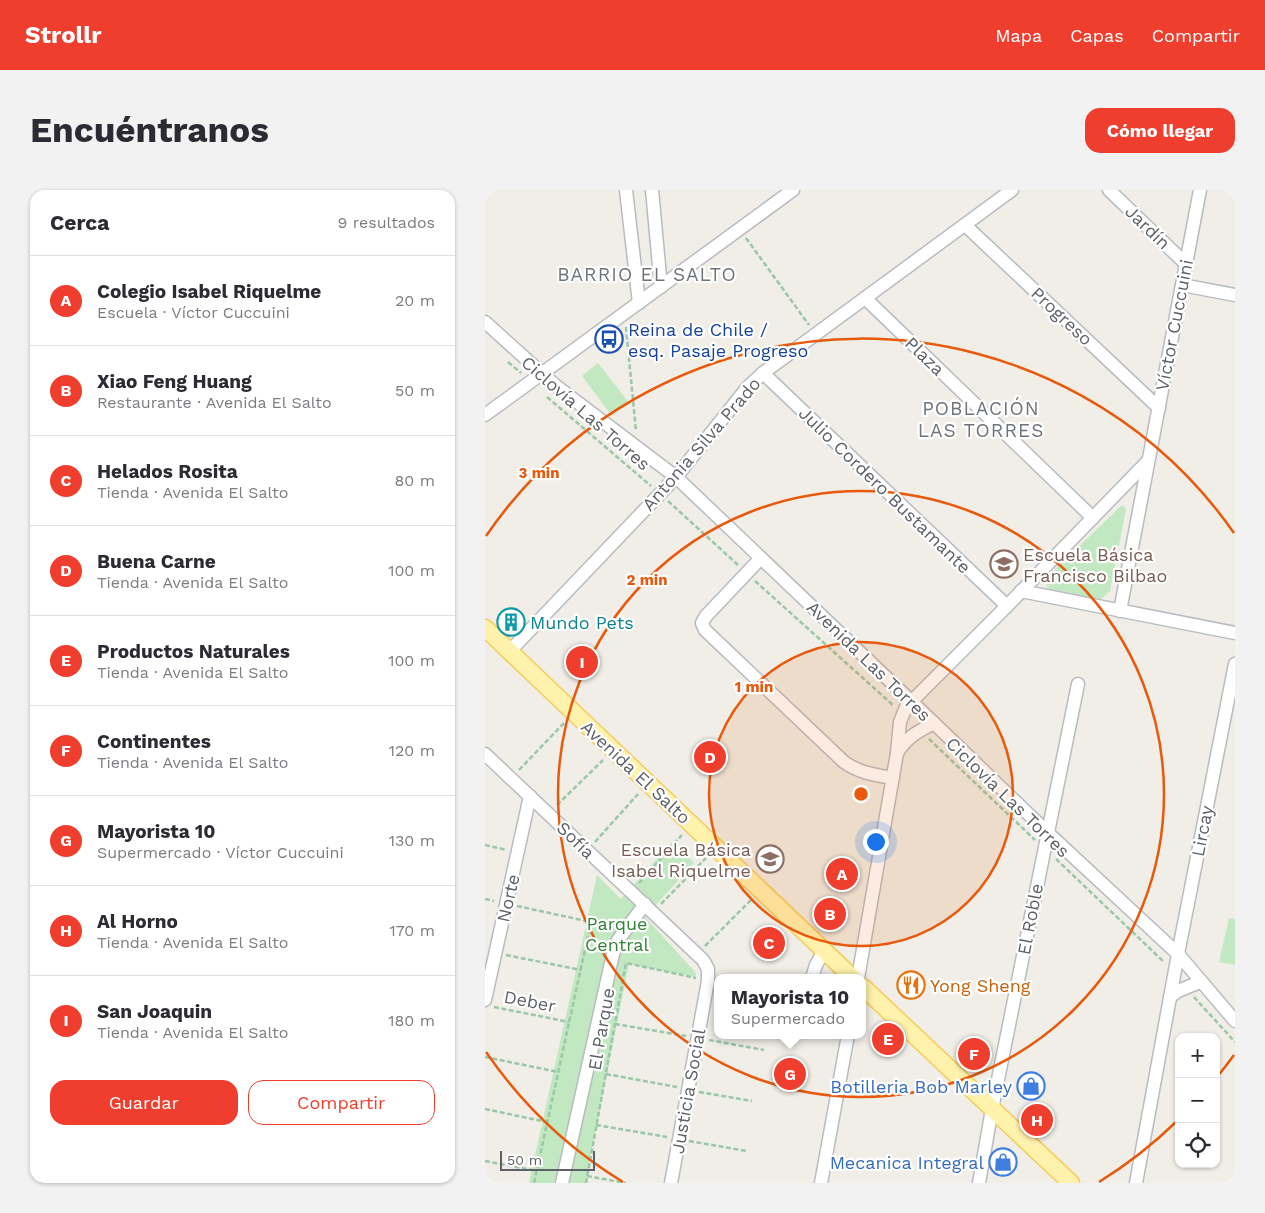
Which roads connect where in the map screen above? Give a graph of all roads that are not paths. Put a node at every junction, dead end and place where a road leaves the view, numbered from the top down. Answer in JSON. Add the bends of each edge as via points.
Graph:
{"nodes":[{"id":1,"x":626,"y":190,"type":"edge"},
{"id":2,"x":651,"y":190,"type":"edge"},
{"id":3,"x":793,"y":190,"type":"edge"},
{"id":4,"x":1012,"y":190,"type":"edge"},
{"id":5,"x":1109,"y":190,"type":"edge"},
{"id":6,"x":1200,"y":190,"type":"edge"},
{"id":7,"x":965,"y":225,"type":"junction"},
{"id":8,"x":1186,"y":264,"type":"junction"},
{"id":9,"x":1182,"y":285,"type":"junction"},
{"id":10,"x":661,"y":287,"type":"junction"},
{"id":11,"x":1235,"y":295,"type":"edge"},
{"id":12,"x":865,"y":298,"type":"junction"},
{"id":13,"x":639,"y":303,"type":"junction"},
{"id":14,"x":485,"y":322,"type":"edge"},
{"id":15,"x":763,"y":373,"type":"junction"},
{"id":16,"x":541,"y":374,"type":"junction"},
{"id":17,"x":1159,"y":408,"type":"junction"},
{"id":18,"x":485,"y":414,"type":"edge"},
{"id":19,"x":1148,"y":461,"type":"junction"},
{"id":20,"x":676,"y":477,"type":"junction"},
{"id":21,"x":1093,"y":518,"type":"junction"},
{"id":22,"x":761,"y":558,"type":"junction"},
{"id":23,"x":1021,"y":592,"type":"junction"},
{"id":24,"x":1007,"y":606,"type":"junction"},
{"id":25,"x":1120,"y":611,"type":"junction"},
{"id":26,"x":485,"y":628,"type":"edge"},
{"id":27,"x":1235,"y":633,"type":"edge"},
{"id":28,"x":509,"y":652,"type":"junction"},
{"id":29,"x":1235,"y":664,"type":"edge"},
{"id":30,"x":1078,"y":684,"type":"dead end"},
{"id":31,"x":911,"y":701,"type":"junction"},
{"id":32,"x":934,"y":723,"type":"junction"},
{"id":33,"x":485,"y":754,"type":"edge"},
{"id":34,"x":897,"y":754,"type":"junction"},
{"id":35,"x":893,"y":778,"type":"junction"},
{"id":36,"x":531,"y":796,"type":"junction"},
{"id":37,"x":1048,"y":834,"type":"junction"},
{"id":38,"x":649,"y":908,"type":"junction"},
{"id":39,"x":824,"y":951,"type":"junction"},
{"id":40,"x":1178,"y":954,"type":"junction"},
{"id":41,"x":813,"y":974,"type":"edge"},
{"id":42,"x":849,"y":974,"type":"edge"},
{"id":43,"x":859,"y":974,"type":"edge"},
{"id":44,"x":708,"y":975,"type":"joint"},
{"id":45,"x":1200,"y":982,"type":"junction"},
{"id":46,"x":866,"y":990,"type":"edge"},
{"id":47,"x":1170,"y":997,"type":"junction"},
{"id":48,"x":490,"y":1003,"type":"edge"},
{"id":49,"x":1235,"y":1021,"type":"edge"},
{"id":50,"x":846,"y":1039,"type":"edge"},
{"id":51,"x":992,"y":1109,"type":"junction"},
{"id":52,"x":562,"y":1183,"type":"edge"},
{"id":53,"x":671,"y":1183,"type":"edge"},
{"id":54,"x":821,"y":1183,"type":"edge"},
{"id":55,"x":979,"y":1183,"type":"edge"},
{"id":56,"x":1071,"y":1183,"type":"edge"},
{"id":57,"x":1136,"y":1183,"type":"edge"}],
"edges":[{"from":1,"to":13,"type":"street"},
{"from":2,"to":10,"type":"street"},
{"from":3,"to":10,"type":"street"},
{"from":4,"to":7,"type":"street","name":"Antonia Silva Prado"},
{"from":5,"to":8,"type":"street","name":"Jardín"},
{"from":6,"to":8,"type":"street","name":"Víctor Cuccuini"},
{"from":7,"to":12,"type":"street","name":"Antonia Silva Prado"},
{"from":7,"to":17,"type":"street","name":"Progreso"},
{"from":8,"to":9,"type":"street","name":"Víctor Cuccuini"},
{"from":9,"to":11,"type":"street"},
{"from":9,"to":17,"type":"street","name":"Víctor Cuccuini"},
{"from":10,"to":13,"type":"street"},
{"from":12,"to":15,"type":"street","name":"Antonia Silva Prado"},
{"from":12,"to":21,"type":"street","name":"Plaza"},
{"from":13,"to":16,"type":"street"},
{"from":14,"to":16,"type":"street","name":"Avenida Las Torres"},
{"from":15,"to":20,"type":"street","name":"Antonia Silva Prado","via":[[747,388]]},
{"from":15,"to":24,"type":"street","name":"Julio Cordero Bustamante"},
{"from":16,"to":18,"type":"street"},
{"from":16,"to":20,"type":"street","name":"Avenida Las Torres"},
{"from":17,"to":19,"type":"street","name":"Víctor Cuccuini"},
{"from":19,"to":21,"type":"street"},
{"from":19,"to":25,"type":"street","name":"Víctor Cuccuini"},
{"from":20,"to":22,"type":"street","name":"Avenida Las Torres"},
{"from":20,"to":28,"type":"street","name":"Antonia Silva Prado"},
{"from":21,"to":23,"type":"street"},
{"from":22,"to":31,"type":"street","name":"Avenida Las Torres"},
{"from":22,"to":35,"type":"street","via":[[705,616],[705,630],[844,762],[864,773]]},
{"from":23,"to":24,"type":"street"},
{"from":23,"to":25,"type":"street"},
{"from":24,"to":31,"type":"street"},
{"from":25,"to":27,"type":"street"},
{"from":26,"to":28,"type":"main road","name":"Avenida El Salto"},
{"from":28,"to":39,"type":"main road","name":"Avenida El Salto"},
{"from":29,"to":40,"type":"street","name":"Lircay"},
{"from":30,"to":37,"type":"street","name":"El Roble"},
{"from":31,"to":32,"type":"street","name":"Avenida Las Torres"},
{"from":31,"to":34,"type":"street","via":[[902,714]]},
{"from":32,"to":34,"type":"street","via":[[911,736]]},
{"from":32,"to":37,"type":"street","name":"Avenida Las Torres"},
{"from":33,"to":36,"type":"street","name":"Sofía"},
{"from":34,"to":35,"type":"street"},
{"from":35,"to":43,"type":"street"},
{"from":36,"to":38,"type":"street","name":"Sofía"},
{"from":36,"to":48,"type":"street","name":"Norte","via":[[495,953]]},
{"from":37,"to":40,"type":"street","name":"Avenida Las Torres"},
{"from":37,"to":51,"type":"street","name":"El Roble"},
{"from":38,"to":44,"type":"street","name":"Sofía","via":[[703,960]]},
{"from":38,"to":52,"type":"street","via":[[619,940],[613,954]]},
{"from":39,"to":41,"type":"street"},
{"from":39,"to":42,"type":"main road","name":"Avenida El Salto"},
{"from":40,"to":45,"type":"street","name":"Avenida Las Torres"},
{"from":40,"to":47,"type":"street","name":"Lircay"},
{"from":44,"to":53,"type":"street","name":"Justicia Social"},
{"from":45,"to":47,"type":"street"},
{"from":45,"to":49,"type":"street","name":"Avenida Las Torres"},
{"from":46,"to":51,"type":"main road"},
{"from":47,"to":57,"type":"street","name":"Lircay"},
{"from":50,"to":54,"type":"street"},
{"from":51,"to":55,"type":"street","name":"El Roble"},
{"from":51,"to":56,"type":"main road"}]}
